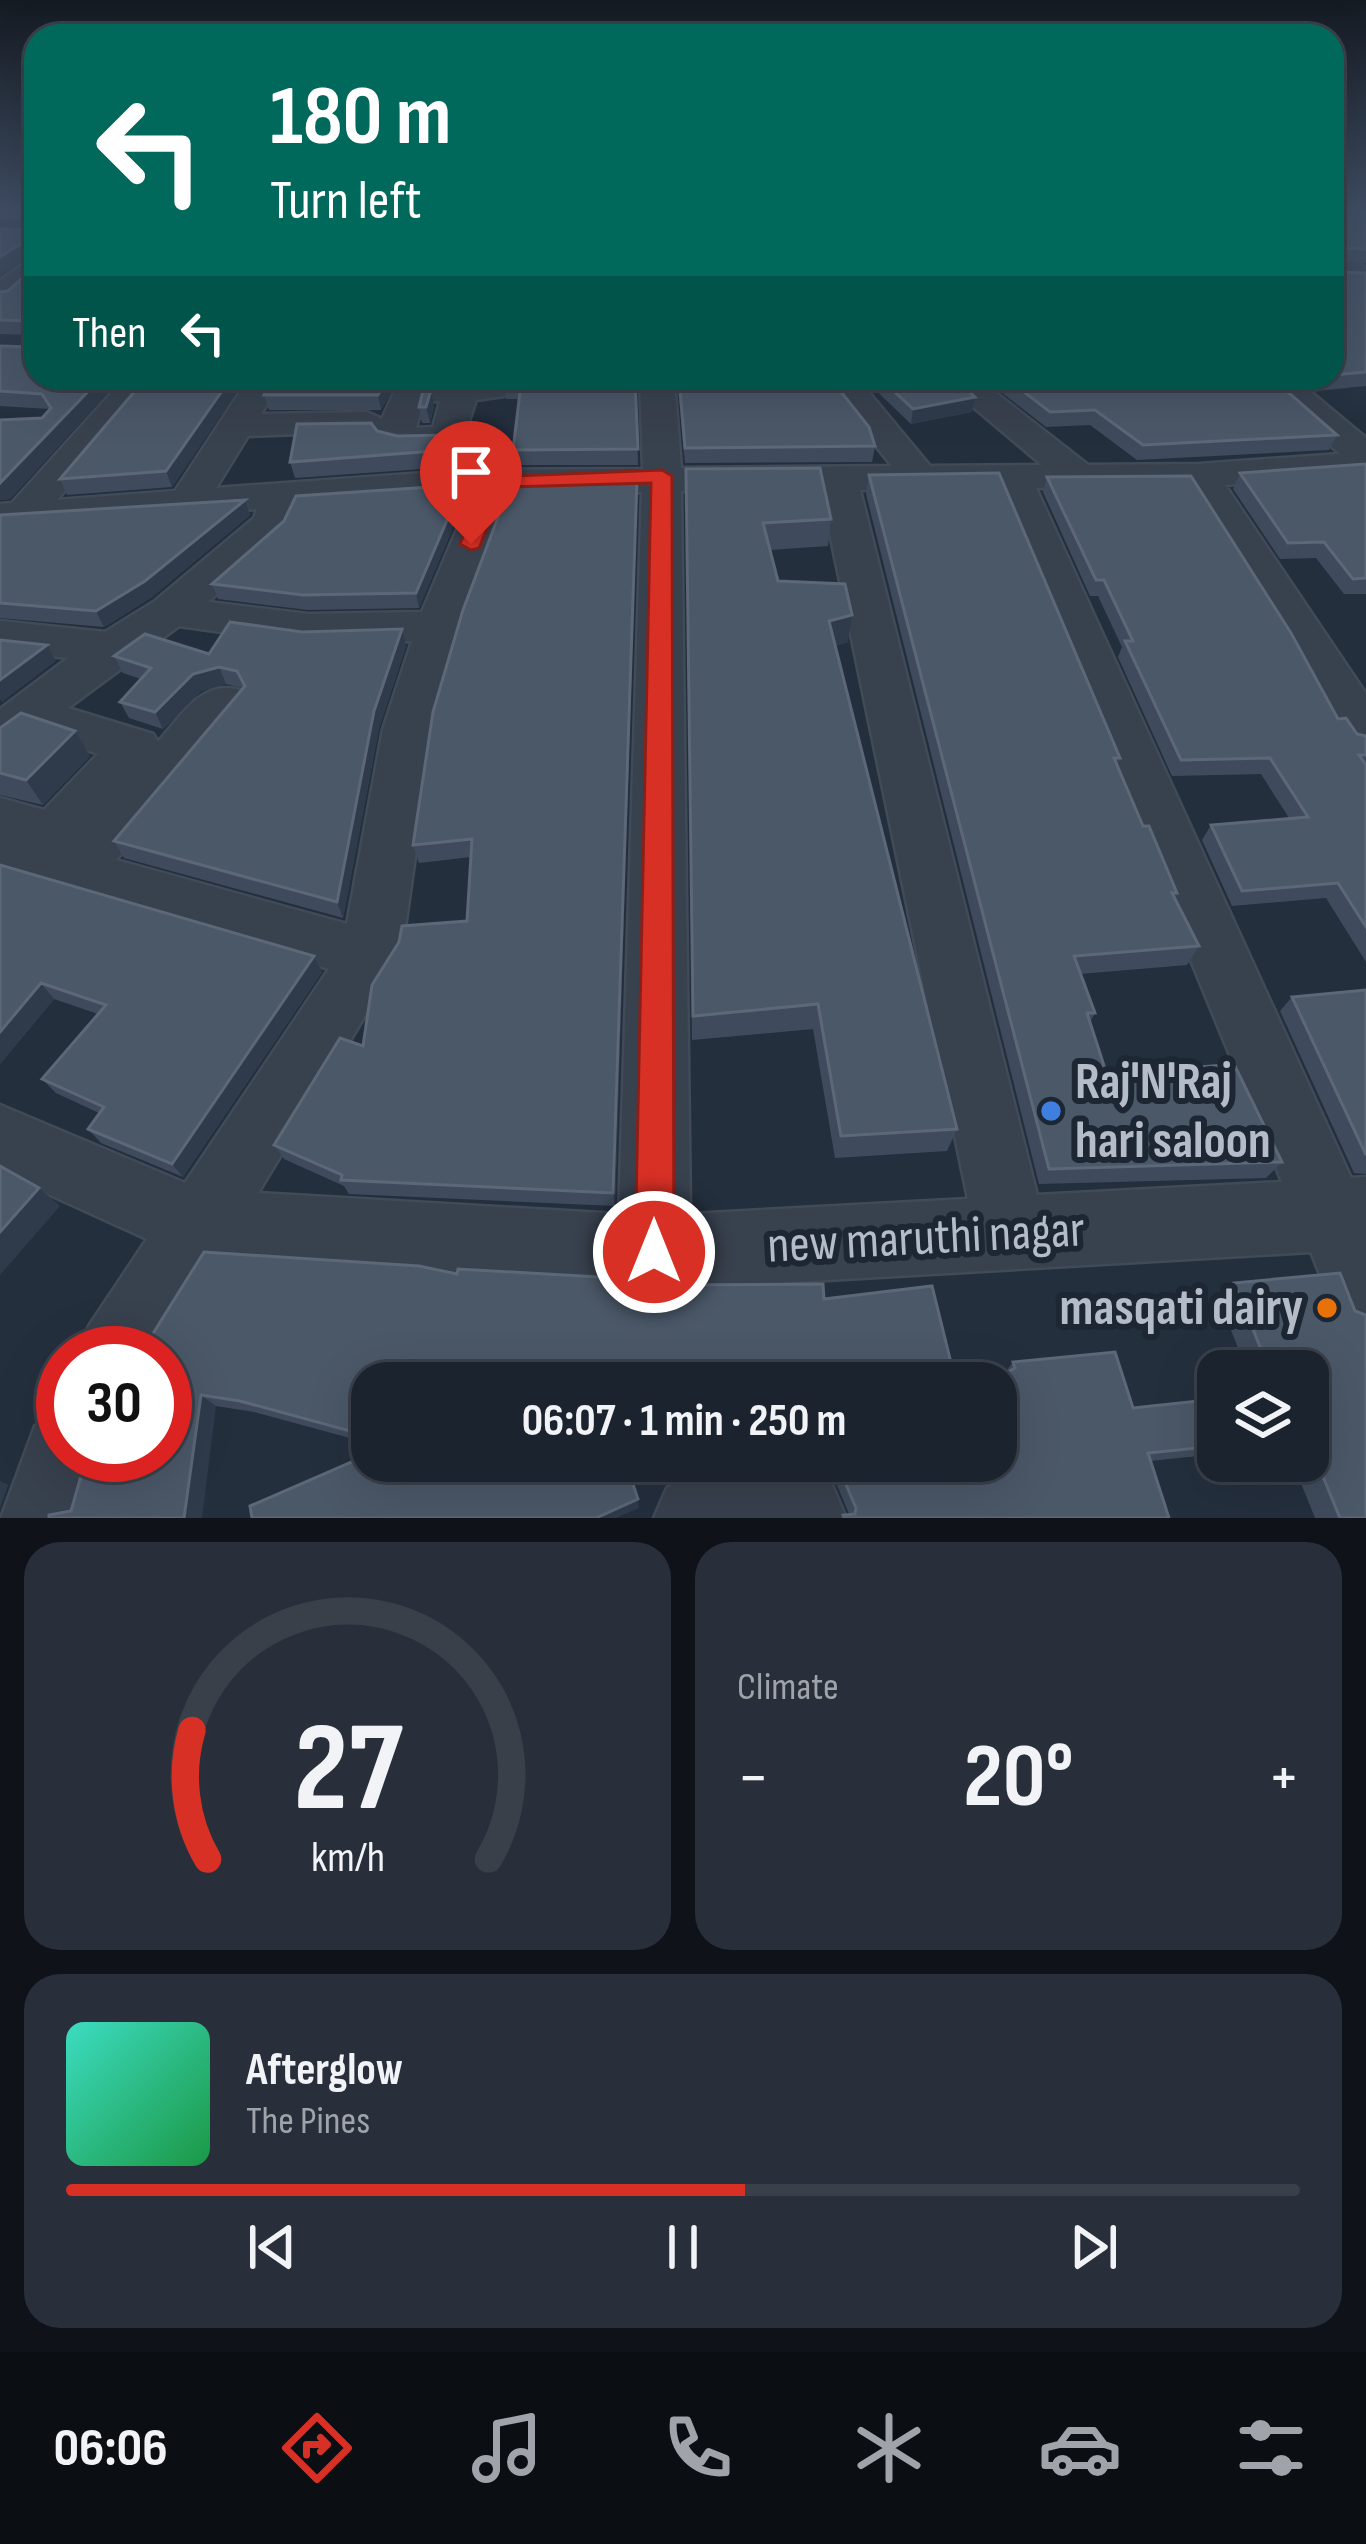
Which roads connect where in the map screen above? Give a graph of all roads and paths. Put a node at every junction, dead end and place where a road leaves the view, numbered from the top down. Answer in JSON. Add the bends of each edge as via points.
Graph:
{"nodes":[{"id":1,"x":131,"y":390,"type":"edge"},
{"id":2,"x":259,"y":390,"type":"edge"},
{"id":3,"x":658,"y":390,"type":"edge"},
{"id":4,"x":850,"y":390,"type":"edge"},
{"id":5,"x":971,"y":390,"type":"edge"},
{"id":6,"x":1288,"y":390,"type":"edge"},
{"id":7,"x":477,"y":397,"type":"edge"},
{"id":8,"x":380,"y":423,"type":"dead end"},
{"id":9,"x":238,"y":425,"type":"junction"},
{"id":10,"x":1363,"y":451,"type":"edge"},
{"id":11,"x":1075,"y":473,"type":"junction"},
{"id":12,"x":1011,"y":475,"type":"junction"},
{"id":13,"x":1199,"y":475,"type":"junction"},
{"id":14,"x":662,"y":476,"type":"junction"},
{"id":15,"x":837,"y":476,"type":"junction"},
{"id":16,"x":919,"y":477,"type":"junction"},
{"id":17,"x":481,"y":481,"type":"junction"},
{"id":18,"x":283,"y":492,"type":"junction"},
{"id":19,"x":187,"y":502,"type":"junction"},
{"id":20,"x":11,"y":515,"type":"edge"},
{"id":21,"x":171,"y":611,"type":"junction"},
{"id":22,"x":440,"y":626,"type":"junction"},
{"id":23,"x":0,"y":636,"type":"edge"},
{"id":24,"x":113,"y":648,"type":"junction"},
{"id":25,"x":223,"y":702,"type":"dead end"},
{"id":26,"x":24,"y":722,"type":"edge"},
{"id":27,"x":1366,"y":733,"type":"edge"},
{"id":28,"x":0,"y":756,"type":"edge"},
{"id":29,"x":0,"y":819,"type":"edge"},
{"id":30,"x":0,"y":849,"type":"edge"},
{"id":31,"x":75,"y":869,"type":"junction"},
{"id":32,"x":371,"y":956,"type":"junction"},
{"id":33,"x":0,"y":1138,"type":"edge"},
{"id":34,"x":1348,"y":1214,"type":"edge"},
{"id":35,"x":199,"y":1225,"type":"junction"},
{"id":36,"x":1010,"y":1234,"type":"junction"},
{"id":37,"x":654,"y":1252,"type":"junction"},
{"id":38,"x":1366,"y":1295,"type":"edge"},
{"id":39,"x":134,"y":1326,"type":"edge"},
{"id":40,"x":55,"y":1482,"type":"edge"},
{"id":41,"x":44,"y":1518,"type":"edge"},
{"id":42,"x":697,"y":1518,"type":"edge"},
{"id":43,"x":803,"y":1518,"type":"edge"}],
"edges":[{"from":1,"to":20,"type":"street"},
{"from":2,"to":9,"type":"street"},
{"from":3,"to":14,"type":"street"},
{"from":4,"to":16,"type":"street"},
{"from":5,"to":11,"type":"street"},
{"from":6,"to":10,"type":"street"},
{"from":7,"to":17,"type":"street"},
{"from":8,"to":9,"type":"street"},
{"from":9,"to":19,"type":"street"},
{"from":10,"to":13,"type":"street"},
{"from":11,"to":12,"type":"street"},
{"from":11,"to":13,"type":"street"},
{"from":12,"to":16,"type":"street"},
{"from":12,"to":34,"type":"street"},
{"from":13,"to":27,"type":"street"},
{"from":14,"to":15,"type":"street"},
{"from":14,"to":17,"type":"street"},
{"from":14,"to":37,"type":"street"},
{"from":15,"to":16,"type":"street"},
{"from":15,"to":36,"type":"street"},
{"from":17,"to":18,"type":"street"},
{"from":17,"to":22,"type":"street"},
{"from":18,"to":19,"type":"street"},
{"from":18,"to":21,"type":"street","via":[[272,523]]},
{"from":19,"to":20,"type":"street"},
{"from":21,"to":22,"type":"street","via":[[308,629]]},
{"from":21,"to":24,"type":"street"},
{"from":22,"to":32,"type":"street","via":[[408,729]]},
{"from":23,"to":24,"type":"street"},
{"from":24,"to":26,"type":"street"},
{"from":25,"to":31,"type":"street"},
{"from":26,"to":28,"type":"street"},
{"from":26,"to":29,"type":"street","via":[[135,747],[58,831]]},
{"from":30,"to":31,"type":"street"},
{"from":31,"to":32,"type":"street"},
{"from":32,"to":35,"type":"street"},
{"from":33,"to":35,"type":"street","name":"new maruthi nagar"},
{"from":34,"to":36,"type":"street","name":"new maruthi nagar"},
{"from":34,"to":38,"type":"street"},
{"from":35,"to":37,"type":"street","name":"new maruthi nagar"},
{"from":35,"to":39,"type":"street"},
{"from":36,"to":37,"type":"street","name":"new maruthi nagar"},
{"from":40,"to":41,"type":"street"},
{"from":42,"to":43,"type":"street","via":[[785,1471]]}]}
